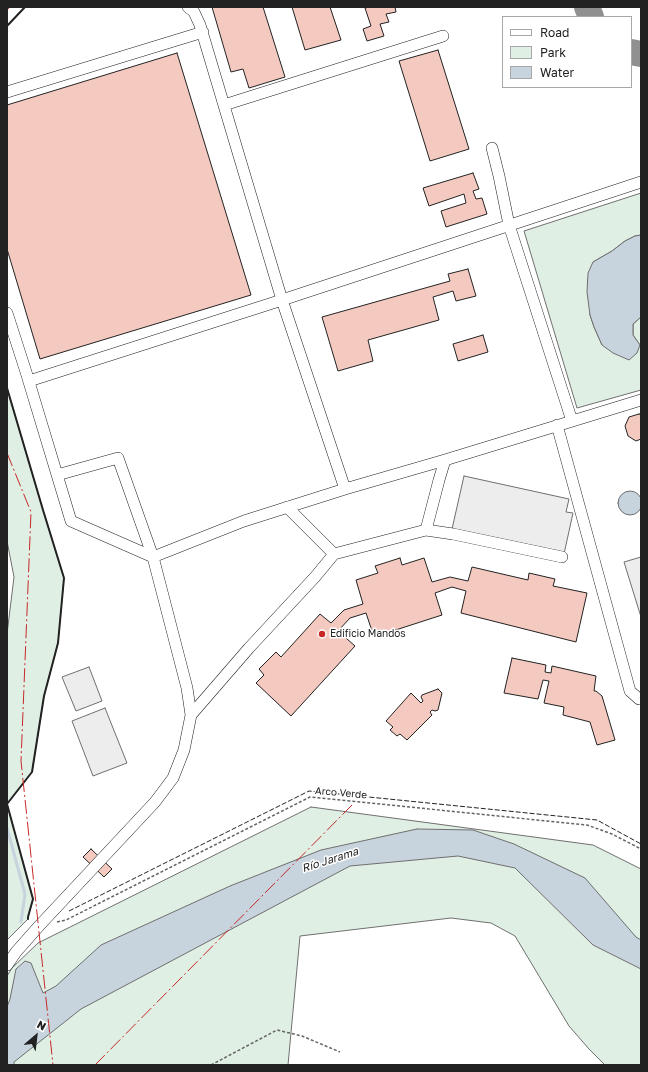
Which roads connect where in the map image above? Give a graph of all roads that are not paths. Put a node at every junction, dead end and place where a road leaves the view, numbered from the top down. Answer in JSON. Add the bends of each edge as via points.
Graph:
{"nodes":[{"id":1,"x":188,"y":7,"type":"edge"},
{"id":2,"x":202,"y":32,"type":"junction"},
{"id":3,"x":443,"y":36,"type":"dead end"},
{"id":4,"x":7,"y":92,"type":"edge"},
{"id":5,"x":224,"y":105,"type":"junction"},
{"id":6,"x":492,"y":148,"type":"dead end"},
{"id":7,"x":641,"y":182,"type":"edge"},
{"id":8,"x":509,"y":225,"type":"junction"},
{"id":9,"x":282,"y":300,"type":"junction"},
{"id":10,"x":7,"y":313,"type":"edge"},
{"id":11,"x":29,"y":381,"type":"junction"},
{"id":12,"x":641,"y":400,"type":"edge"},
{"id":13,"x":572,"y":421,"type":"junction"},
{"id":14,"x":557,"y":425,"type":"junction"},
{"id":15,"x":445,"y":460,"type":"junction"},
{"id":16,"x":57,"y":475,"type":"junction"},
{"id":17,"x":345,"y":489,"type":"junction"},
{"id":18,"x":287,"y":507,"type":"junction"},
{"id":19,"x":426,"y":530,"type":"junction"},
{"id":20,"x":334,"y":554,"type":"junction"},
{"id":21,"x":153,"y":557,"type":"junction"},
{"id":22,"x":562,"y":557,"type":"dead end"},
{"id":23,"x":641,"y":700,"type":"edge"},
{"id":24,"x":191,"y":715,"type":"junction"},
{"id":25,"x":7,"y":966,"type":"edge"}],
"edges":[{"from":1,"to":2,"type":"lane","via":[[194,12]]},
{"from":2,"to":4,"type":"lane"},
{"from":2,"to":5,"type":"lane"},
{"from":3,"to":5,"type":"lane"},
{"from":5,"to":9,"type":"lane"},
{"from":6,"to":8,"type":"lane"},
{"from":7,"to":8,"type":"lane"},
{"from":8,"to":9,"type":"lane"},
{"from":8,"to":13,"type":"lane"},
{"from":9,"to":11,"type":"lane"},
{"from":9,"to":17,"type":"lane"},
{"from":10,"to":11,"type":"lane"},
{"from":11,"to":16,"type":"lane"},
{"from":12,"to":13,"type":"lane"},
{"from":13,"to":14,"type":"lane"},
{"from":14,"to":15,"type":"lane"},
{"from":14,"to":23,"type":"lane","via":[[630,691]]},
{"from":15,"to":17,"type":"lane"},
{"from":15,"to":19,"type":"lane"},
{"from":16,"to":21,"type":"lane","via":[[71,522]]},
{"from":16,"to":21,"type":"lane","via":[[118,458]]},
{"from":17,"to":18,"type":"lane"},
{"from":18,"to":20,"type":"lane"},
{"from":18,"to":21,"type":"lane"},
{"from":19,"to":20,"type":"lane"},
{"from":19,"to":22,"type":"lane"},
{"from":20,"to":24,"type":"lane"},
{"from":21,"to":24,"type":"lane","via":[[187,688]]},
{"from":24,"to":25,"type":"lane","via":[[184,750],[173,778],[155,802],[38,926]]}]}
